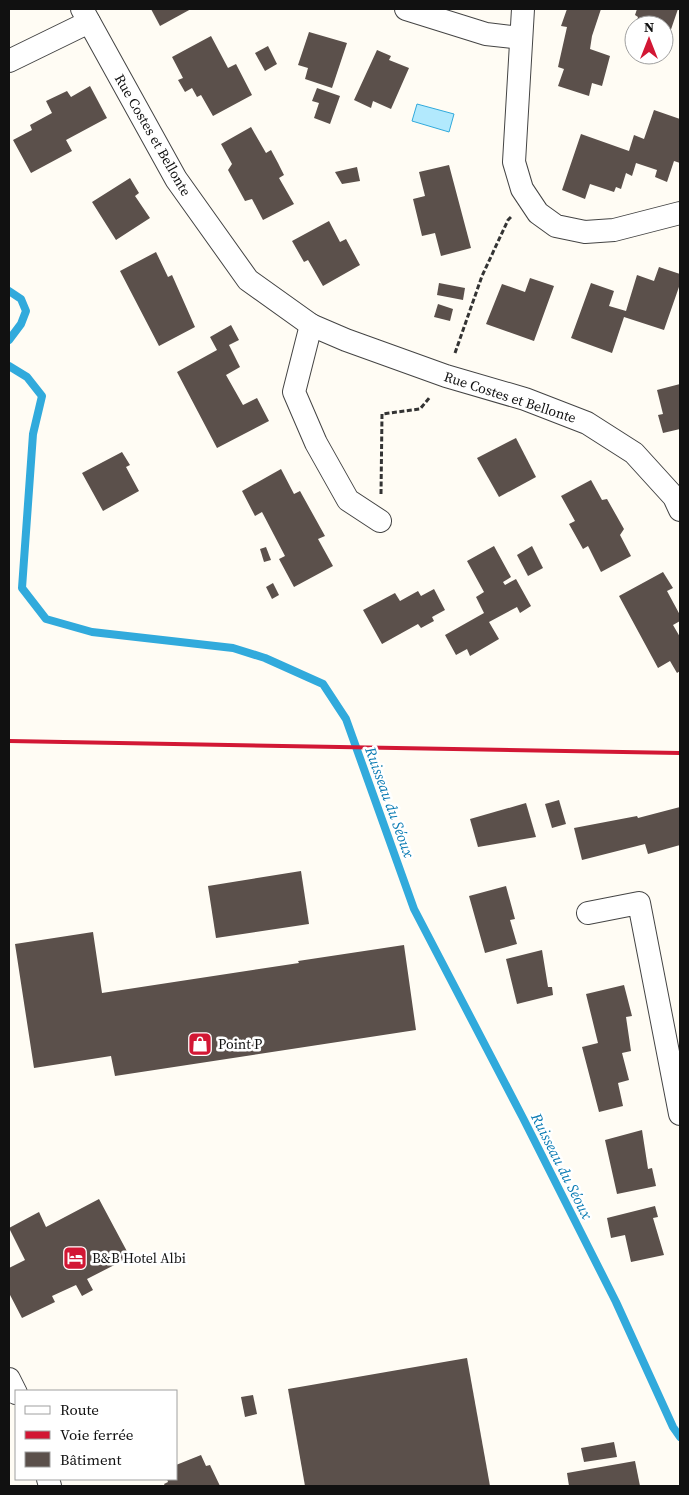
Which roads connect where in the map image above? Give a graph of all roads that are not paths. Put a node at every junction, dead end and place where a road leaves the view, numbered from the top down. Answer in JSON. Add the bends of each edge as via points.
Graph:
{"nodes":[{"id":1,"x":406,"y":9,"type":"edge"},
{"id":2,"x":523,"y":9,"type":"edge"},
{"id":3,"x":85,"y":15,"type":"edge"},
{"id":4,"x":521,"y":38,"type":"junction"},
{"id":5,"x":9,"y":61,"type":"edge"},
{"id":6,"x":680,"y":213,"type":"edge"},
{"id":7,"x":311,"y":325,"type":"junction"},
{"id":8,"x":680,"y":510,"type":"edge"},
{"id":9,"x":380,"y":521,"type":"road end"},
{"id":10,"x":588,"y":912,"type":"dead end"},
{"id":11,"x":680,"y":1114,"type":"edge"},
{"id":12,"x":9,"y":1379,"type":"edge"},
{"id":13,"x":15,"y":1391,"type":"edge"}],
"edges":[{"from":1,"to":4,"type":"street","via":[[486,34]]},
{"from":2,"to":4,"type":"street"},
{"from":3,"to":5,"type":"street","name":"Rue Costes et Bellonte"},
{"from":3,"to":7,"type":"street","name":"Rue Costes et Bellonte","via":[[176,179],[248,280]]},
{"from":4,"to":6,"type":"street","via":[[514,162],[522,189],[538,213],[556,226],[585,232],[614,230]]},
{"from":7,"to":8,"type":"street","name":"Rue Costes et Bellonte","via":[[446,376],[525,399],[587,423],[634,453],[674,498]]},
{"from":7,"to":9,"type":"street","via":[[294,392],[316,443],[348,500]]},
{"from":10,"to":11,"type":"street","via":[[639,902]]},
{"from":12,"to":13,"type":"street"}]}
